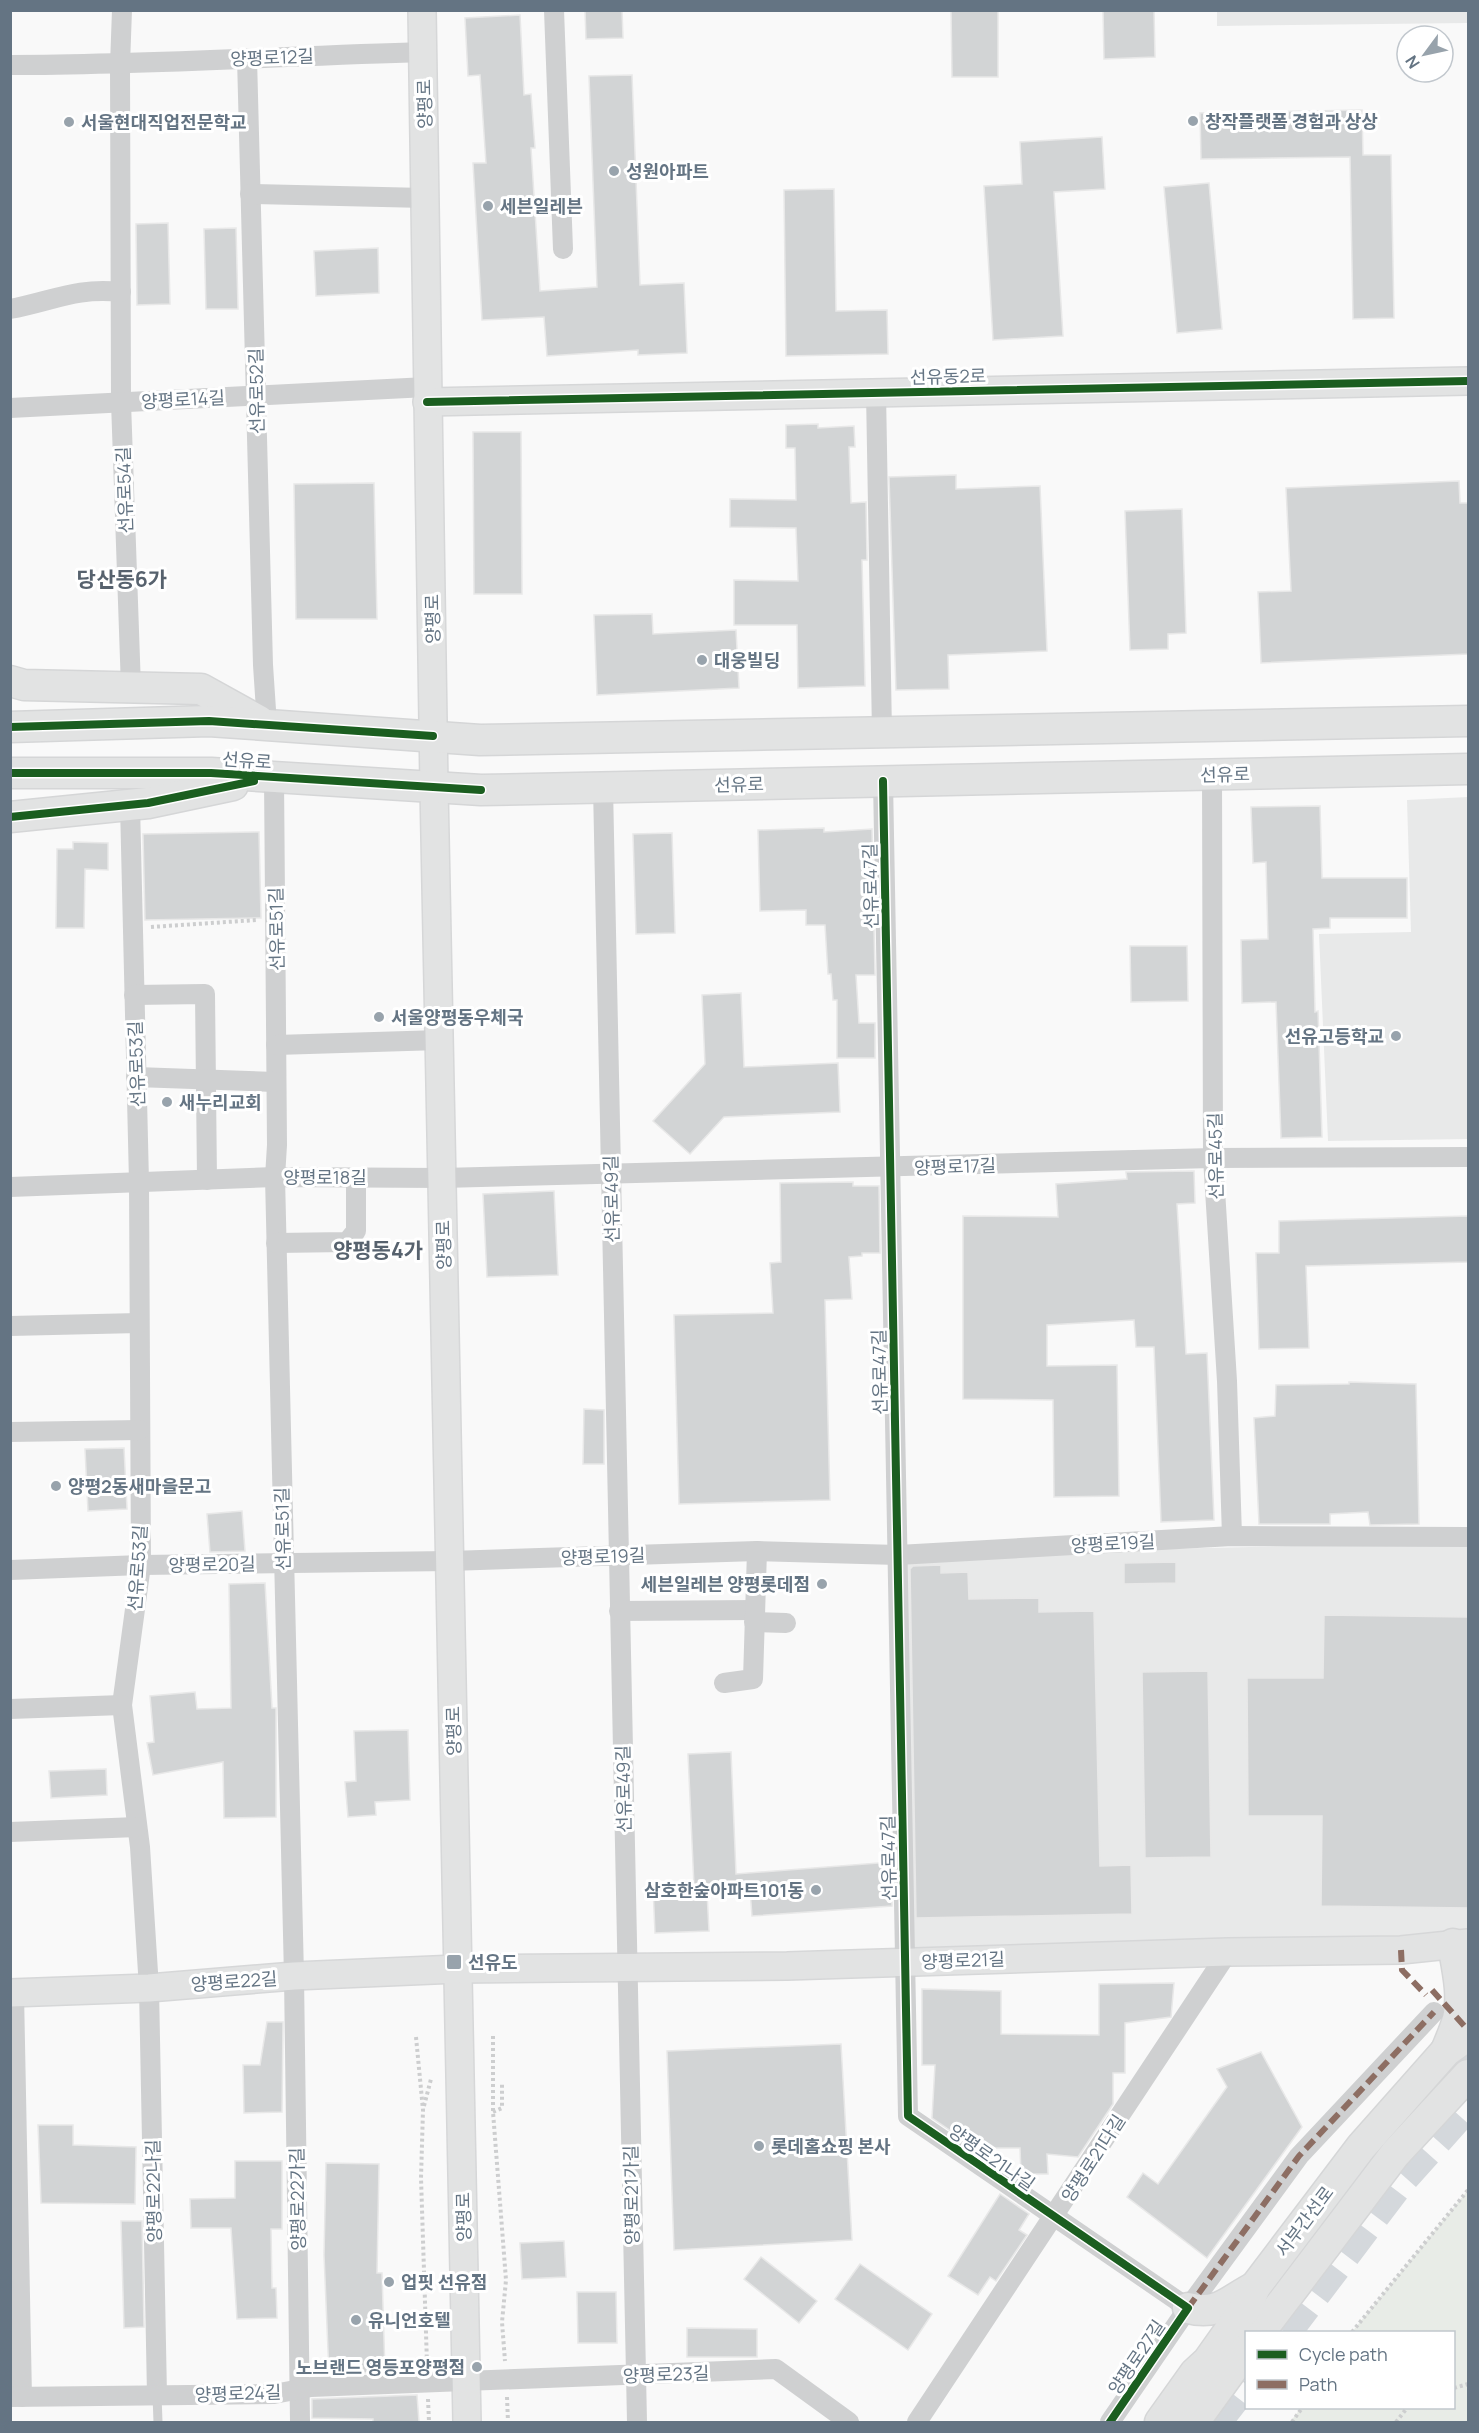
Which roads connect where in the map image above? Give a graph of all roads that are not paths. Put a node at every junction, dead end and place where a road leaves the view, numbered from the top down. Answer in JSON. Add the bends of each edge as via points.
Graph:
{"nodes":[{"id":1,"x":122,"y":10,"type":"edge"},
{"id":2,"x":422,"y":10,"type":"edge"},
{"id":3,"x":554,"y":10,"type":"edge"},
{"id":4,"x":423,"y":52,"type":"junction"},
{"id":5,"x":247,"y":58,"type":"junction"},
{"id":6,"x":10,"y":65,"type":"edge"},
{"id":7,"x":120,"y":65,"type":"junction"},
{"id":8,"x":250,"y":194,"type":"junction"},
{"id":9,"x":425,"y":198,"type":"junction"},
{"id":10,"x":563,"y":249,"type":"dead end"},
{"id":11,"x":121,"y":292,"type":"junction"},
{"id":12,"x":10,"y":309,"type":"edge"},
{"id":13,"x":1468,"y":381,"type":"edge"},
{"id":14,"x":876,"y":392,"type":"junction"},
{"id":15,"x":427,"y":394,"type":"junction"},
{"id":16,"x":256,"y":396,"type":"junction"},
{"id":17,"x":121,"y":402,"type":"junction"},
{"id":18,"x":10,"y":408,"type":"edge"},
{"id":19,"x":10,"y":681,"type":"edge"},
{"id":20,"x":131,"y":688,"type":"junction"},
{"id":21,"x":1468,"y":721,"type":"edge"},
{"id":22,"x":267,"y":725,"type":"junction"},
{"id":23,"x":10,"y":727,"type":"edge"},
{"id":24,"x":882,"y":733,"type":"junction"},
{"id":25,"x":434,"y":736,"type":"junction"},
{"id":26,"x":1468,"y":769,"type":"edge"},
{"id":27,"x":10,"y":773,"type":"edge"},
{"id":28,"x":1212,"y":774,"type":"junction"},
{"id":29,"x":274,"y":777,"type":"junction"},
{"id":30,"x":883,"y":782,"type":"junction"},
{"id":31,"x":434,"y":787,"type":"junction"},
{"id":32,"x":603,"y":787,"type":"junction"},
{"id":33,"x":130,"y":805,"type":"junction"},
{"id":34,"x":10,"y":816,"type":"edge"},
{"id":35,"x":134,"y":995,"type":"junction"},
{"id":36,"x":440,"y":1040,"type":"junction"},
{"id":37,"x":276,"y":1045,"type":"junction"},
{"id":38,"x":136,"y":1077,"type":"junction"},
{"id":39,"x":206,"y":1078,"type":"junction"},
{"id":40,"x":275,"y":1082,"type":"junction"},
{"id":41,"x":1468,"y":1157,"type":"edge"},
{"id":42,"x":1213,"y":1158,"type":"junction"},
{"id":43,"x":890,"y":1167,"type":"junction"},
{"id":44,"x":611,"y":1175,"type":"junction"},
{"id":45,"x":275,"y":1177,"type":"junction"},
{"id":46,"x":356,"y":1178,"type":"junction"},
{"id":47,"x":442,"y":1178,"type":"junction"},
{"id":48,"x":207,"y":1180,"type":"junction"},
{"id":49,"x":139,"y":1182,"type":"junction"},
{"id":50,"x":10,"y":1187,"type":"edge"},
{"id":51,"x":276,"y":1243,"type":"junction"},
{"id":52,"x":140,"y":1323,"type":"junction"},
{"id":53,"x":10,"y":1326,"type":"edge"},
{"id":54,"x":140,"y":1430,"type":"junction"},
{"id":55,"x":10,"y":1432,"type":"edge"},
{"id":56,"x":1232,"y":1536,"type":"junction"},
{"id":57,"x":1468,"y":1537,"type":"edge"},
{"id":58,"x":757,"y":1551,"type":"junction"},
{"id":59,"x":898,"y":1555,"type":"junction"},
{"id":60,"x":618,"y":1556,"type":"junction"},
{"id":61,"x":450,"y":1561,"type":"junction"},
{"id":62,"x":283,"y":1564,"type":"junction"},
{"id":63,"x":141,"y":1565,"type":"junction"},
{"id":64,"x":10,"y":1570,"type":"edge"},
{"id":65,"x":619,"y":1611,"type":"junction"},
{"id":66,"x":754,"y":1616,"type":"junction"},
{"id":67,"x":786,"y":1623,"type":"dead end"},
{"id":68,"x":724,"y":1683,"type":"dead end"},
{"id":69,"x":122,"y":1705,"type":"junction"},
{"id":70,"x":10,"y":1709,"type":"edge"},
{"id":71,"x":137,"y":1827,"type":"junction"},
{"id":72,"x":10,"y":1832,"type":"edge"},
{"id":73,"x":1461,"y":1943,"type":"edge"},
{"id":74,"x":1228,"y":1952,"type":"junction"},
{"id":75,"x":905,"y":1962,"type":"junction"},
{"id":76,"x":627,"y":1967,"type":"junction"},
{"id":77,"x":457,"y":1970,"type":"junction"},
{"id":78,"x":294,"y":1976,"type":"junction"},
{"id":79,"x":149,"y":1988,"type":"junction"},
{"id":80,"x":12,"y":1993,"type":"edge"},
{"id":81,"x":1434,"y":2012,"type":"dead end"},
{"id":82,"x":1457,"y":2043,"type":"edge"},
{"id":83,"x":1468,"y":2074,"type":"edge"},
{"id":84,"x":1053,"y":2217,"type":"junction"},
{"id":85,"x":1255,"y":2287,"type":"junction"},
{"id":86,"x":1188,"y":2308,"type":"junction"},
{"id":87,"x":1261,"y":2331,"type":"edge"},
{"id":88,"x":1245,"y":2351,"type":"edge"},
{"id":89,"x":1195,"y":2373,"type":"junction"},
{"id":90,"x":635,"y":2376,"type":"junction"},
{"id":91,"x":466,"y":2380,"type":"junction"},
{"id":92,"x":301,"y":2388,"type":"junction"},
{"id":93,"x":157,"y":2395,"type":"junction"},
{"id":94,"x":16,"y":2397,"type":"edge"},
{"id":95,"x":158,"y":2422,"type":"edge"},
{"id":96,"x":300,"y":2422,"type":"edge"},
{"id":97,"x":467,"y":2422,"type":"edge"},
{"id":98,"x":637,"y":2422,"type":"edge"},
{"id":99,"x":849,"y":2422,"type":"edge"},
{"id":100,"x":916,"y":2422,"type":"edge"},
{"id":101,"x":1110,"y":2422,"type":"edge"},
{"id":102,"x":1160,"y":2422,"type":"edge"},
{"id":103,"x":1194,"y":2422,"type":"edge"}],
"edges":[{"from":1,"to":7,"type":"street"},
{"from":2,"to":4,"type":"street","name":"양평로"},
{"from":3,"to":10,"type":"street"},
{"from":4,"to":5,"type":"street","name":"양평로12길"},
{"from":4,"to":9,"type":"street","name":"양평로"},
{"from":5,"to":7,"type":"street","name":"양평로12길"},
{"from":5,"to":8,"type":"street","name":"선유로52길"},
{"from":6,"to":7,"type":"street","name":"양평로12길"},
{"from":7,"to":11,"type":"street","name":"선유로54길"},
{"from":8,"to":9,"type":"street"},
{"from":8,"to":16,"type":"street","name":"선유로52길"},
{"from":9,"to":15,"type":"street","name":"양평로"},
{"from":11,"to":12,"type":"street","via":[[76,292]]},
{"from":11,"to":17,"type":"street","name":"선유로54길"},
{"from":13,"to":14,"type":"street","name":"선유동2로"},
{"from":14,"to":15,"type":"street","name":"선유동2로"},
{"from":14,"to":24,"type":"street"},
{"from":15,"to":16,"type":"street","name":"양평로14길"},
{"from":15,"to":25,"type":"street","name":"양평로"},
{"from":16,"to":17,"type":"street","name":"양평로14길"},
{"from":16,"to":22,"type":"street","name":"선유로52길"},
{"from":17,"to":18,"type":"street","name":"양평로14길"},
{"from":17,"to":20,"type":"street","name":"선유로54길"},
{"from":19,"to":20,"type":"main road","via":[[24,685]]},
{"from":20,"to":22,"type":"main road","via":[[201,689]]},
{"from":21,"to":24,"type":"main road","name":"선유로"},
{"from":22,"to":23,"type":"main road","name":"선유로","via":[[208,721]]},
{"from":22,"to":25,"type":"main road","name":"선유로"},
{"from":24,"to":25,"type":"main road","name":"선유로","via":[[480,740]]},
{"from":25,"to":31,"type":"street","name":"양평로"},
{"from":26,"to":28,"type":"main road","name":"선유로"},
{"from":27,"to":29,"type":"main road","name":"선유로","via":[[211,773]]},
{"from":28,"to":30,"type":"main road","name":"선유로"},
{"from":28,"to":42,"type":"street","name":"선유로45길"},
{"from":29,"to":31,"type":"main road","name":"선유로"},
{"from":29,"to":33,"type":"main road"},
{"from":29,"to":37,"type":"street","name":"선유로51길"},
{"from":30,"to":32,"type":"main road","name":"선유로"},
{"from":30,"to":43,"type":"street","name":"선유로47길"},
{"from":31,"to":32,"type":"main road","name":"선유로"},
{"from":31,"to":36,"type":"street","name":"양평로"},
{"from":32,"to":44,"type":"street","name":"선유로49길"},
{"from":33,"to":34,"type":"main road"},
{"from":33,"to":35,"type":"street","name":"선유로53길"},
{"from":35,"to":38,"type":"street","name":"선유로53길"},
{"from":35,"to":39,"type":"street","via":[[205,994]]},
{"from":36,"to":37,"type":"street"},
{"from":36,"to":47,"type":"street","name":"양평로"},
{"from":37,"to":40,"type":"street","name":"선유로51길"},
{"from":38,"to":39,"type":"street"},
{"from":38,"to":49,"type":"street","name":"선유로53길"},
{"from":39,"to":40,"type":"street"},
{"from":39,"to":48,"type":"street"},
{"from":40,"to":45,"type":"street","name":"선유로51길"},
{"from":41,"to":42,"type":"street","name":"양평로17길"},
{"from":42,"to":43,"type":"street","name":"양평로17길"},
{"from":42,"to":56,"type":"street","name":"선유로45길"},
{"from":43,"to":44,"type":"street","name":"양평로17길"},
{"from":43,"to":59,"type":"street","name":"선유로47길"},
{"from":44,"to":47,"type":"street","name":"양평로17길"},
{"from":44,"to":60,"type":"street","name":"선유로49길"},
{"from":45,"to":46,"type":"street","name":"양평로18길"},
{"from":45,"to":48,"type":"street","name":"양평로18길"},
{"from":45,"to":51,"type":"street","name":"선유로51길"},
{"from":46,"to":47,"type":"street","name":"양평로18길"},
{"from":46,"to":51,"type":"street","via":[[356,1230],[347,1242]]},
{"from":47,"to":61,"type":"street","name":"양평로"},
{"from":48,"to":49,"type":"street","name":"양평로18길"},
{"from":49,"to":50,"type":"street","name":"양평로18길"},
{"from":49,"to":52,"type":"street","name":"선유로53길"},
{"from":51,"to":62,"type":"street","name":"선유로51길"},
{"from":52,"to":53,"type":"street"},
{"from":52,"to":54,"type":"street","name":"선유로53길"},
{"from":54,"to":55,"type":"street"},
{"from":54,"to":63,"type":"street","name":"선유로53길"},
{"from":56,"to":57,"type":"street","name":"양평로19길"},
{"from":56,"to":59,"type":"street","name":"양평로19길"},
{"from":58,"to":59,"type":"street","name":"양평로19길"},
{"from":58,"to":60,"type":"street","name":"양평로19길"},
{"from":58,"to":66,"type":"street"},
{"from":59,"to":75,"type":"street","name":"선유로47길"},
{"from":60,"to":61,"type":"street","name":"양평로19길"},
{"from":60,"to":65,"type":"street","name":"선유로49길"},
{"from":61,"to":62,"type":"street","name":"양평로20길"},
{"from":61,"to":77,"type":"street","name":"양평로"},
{"from":62,"to":63,"type":"street","name":"양평로20길"},
{"from":62,"to":78,"type":"street","name":"선유로51길"},
{"from":63,"to":64,"type":"street","name":"양평로20길"},
{"from":63,"to":69,"type":"street","name":"선유로53길"},
{"from":65,"to":66,"type":"street"},
{"from":65,"to":76,"type":"street","name":"선유로49길"},
{"from":66,"to":67,"type":"street"},
{"from":66,"to":68,"type":"street","via":[[753,1679]]},
{"from":69,"to":70,"type":"street"},
{"from":69,"to":71,"type":"street","name":"선유로53길"},
{"from":71,"to":72,"type":"street"},
{"from":71,"to":79,"type":"street","name":"선유로53길"},
{"from":73,"to":74,"type":"street","name":"양평로21길","via":[[1401,1950]]},
{"from":73,"to":82,"type":"main road"},
{"from":74,"to":75,"type":"street","name":"양평로21길"},
{"from":74,"to":84,"type":"street","name":"양평로21다길"},
{"from":75,"to":76,"type":"street","name":"양평로21길"},
{"from":75,"to":84,"type":"street","name":"양평로21나길","via":[[908,2116]]},
{"from":76,"to":77,"type":"street","name":"양평로21길"},
{"from":76,"to":90,"type":"street","name":"양평로21가길"},
{"from":77,"to":78,"type":"street","name":"양평로22길"},
{"from":77,"to":91,"type":"street","name":"양평로"},
{"from":78,"to":79,"type":"street","name":"양평로22길"},
{"from":78,"to":92,"type":"street","name":"양평로22가길"},
{"from":79,"to":80,"type":"street","name":"양평로22길"},
{"from":79,"to":93,"type":"street","name":"양평로22나길"},
{"from":80,"to":94,"type":"street"},
{"from":81,"to":86,"type":"street","name":"양평로27길","via":[[1299,2156]]},
{"from":82,"to":85,"type":"main road","name":"서부간선로","via":[[1361,2147]]},
{"from":83,"to":87,"type":"main road","name":"서부간선로","via":[[1395,2154]]},
{"from":84,"to":86,"type":"street","name":"양평로21나길"},
{"from":84,"to":100,"type":"street","name":"양평로21다길"},
{"from":85,"to":86,"type":"main road","via":[[1215,2310]]},
{"from":85,"to":89,"type":"main road","name":"서부간선로","via":[[1248,2306]]},
{"from":86,"to":89,"type":"main road","via":[[1198,2332]]},
{"from":86,"to":101,"type":"street","name":"양평로27길"},
{"from":88,"to":103,"type":"main road"},
{"from":89,"to":102,"type":"main road","name":"서부간선로"},
{"from":90,"to":91,"type":"street","name":"양평로23길"},
{"from":90,"to":98,"type":"street","name":"양평로21가길"},
{"from":90,"to":99,"type":"street","name":"양평로23길","via":[[776,2369]]},
{"from":91,"to":92,"type":"street","name":"양평로24길"},
{"from":91,"to":97,"type":"street","name":"양평로"},
{"from":92,"to":93,"type":"street","name":"양평로24길","via":[[274,2394]]},
{"from":92,"to":96,"type":"street","name":"양평로22가길"},
{"from":93,"to":94,"type":"street","name":"양평로24길"},
{"from":93,"to":95,"type":"lane"}]}
